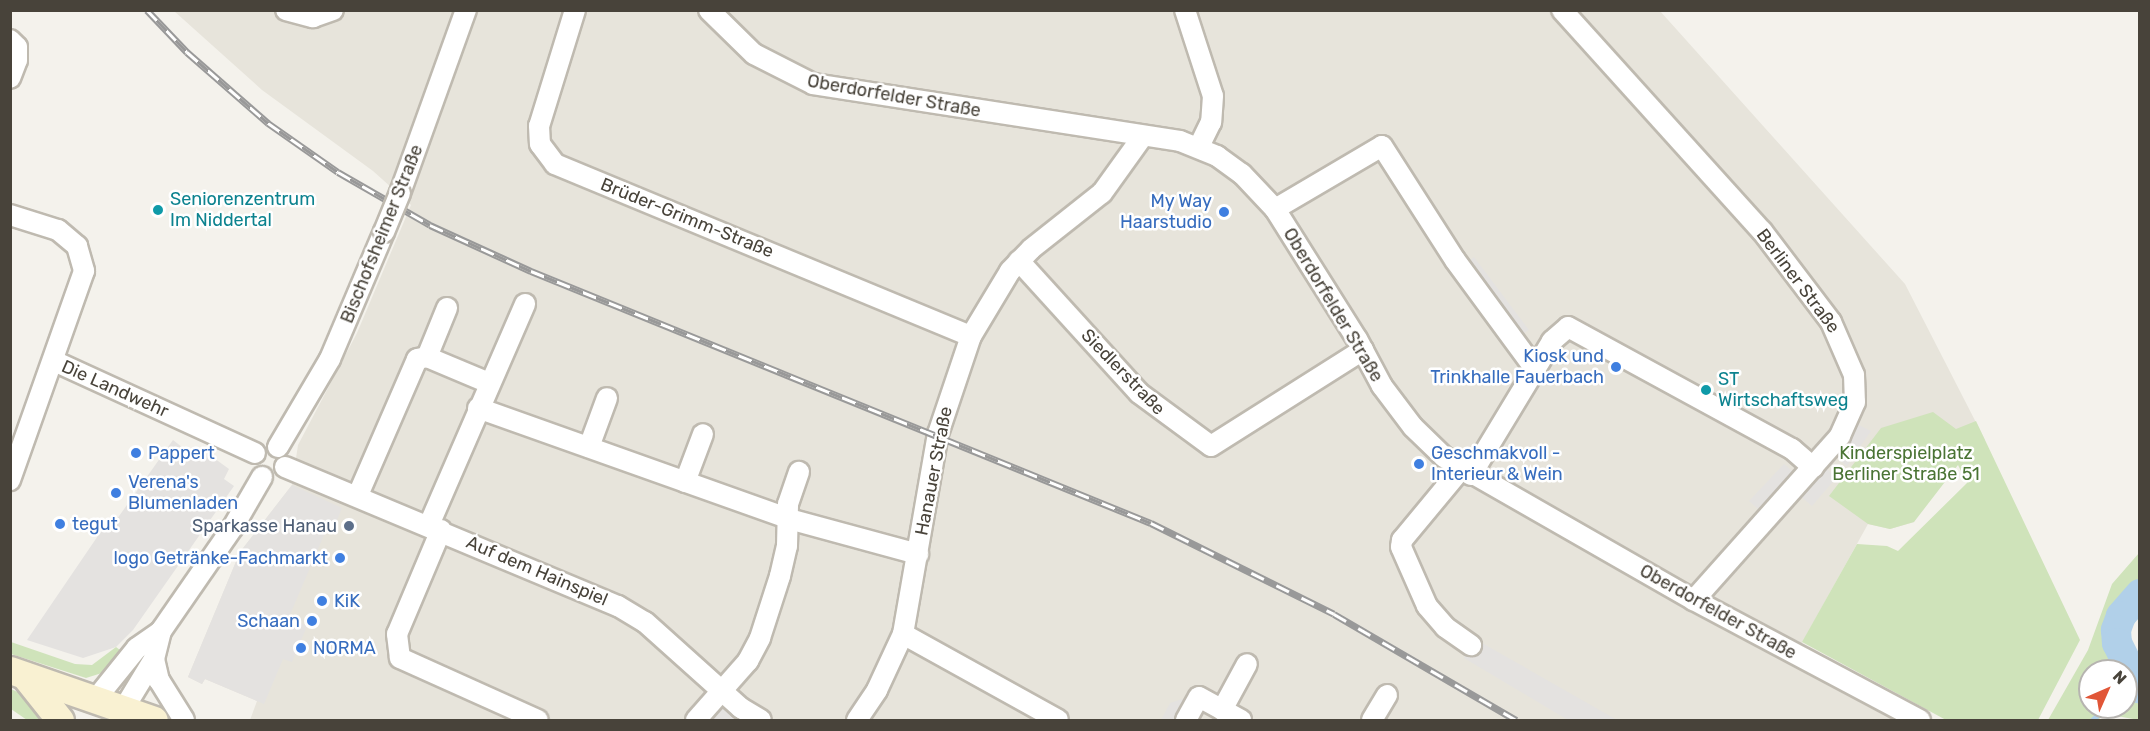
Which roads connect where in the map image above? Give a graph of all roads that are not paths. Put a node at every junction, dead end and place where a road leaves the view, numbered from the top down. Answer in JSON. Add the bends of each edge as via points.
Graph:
{"nodes":[{"id":1,"x":286,"y":10,"type":"edge"},
{"id":2,"x":333,"y":10,"type":"edge"},
{"id":3,"x":466,"y":10,"type":"edge"},
{"id":4,"x":575,"y":10,"type":"edge"},
{"id":5,"x":709,"y":10,"type":"edge"},
{"id":6,"x":1185,"y":10,"type":"edge"},
{"id":7,"x":1562,"y":10,"type":"edge"},
{"id":8,"x":10,"y":40,"type":"edge"},
{"id":9,"x":10,"y":78,"type":"edge"},
{"id":10,"x":1143,"y":136,"type":"junction"},
{"id":11,"x":1199,"y":147,"type":"junction"},
{"id":12,"x":1275,"y":209,"type":"junction"},
{"id":13,"x":10,"y":215,"type":"edge"},
{"id":14,"x":1019,"y":261,"type":"junction"},
{"id":15,"x":525,"y":304,"type":"dead end"},
{"id":16,"x":447,"y":308,"type":"dead end"},
{"id":17,"x":971,"y":336,"type":"junction"},
{"id":18,"x":1363,"y":350,"type":"junction"},
{"id":19,"x":426,"y":357,"type":"junction"},
{"id":20,"x":54,"y":361,"type":"junction"},
{"id":21,"x":1535,"y":369,"type":"junction"},
{"id":22,"x":489,"y":383,"type":"junction"},
{"id":23,"x":607,"y":398,"type":"dead end"},
{"id":24,"x":478,"y":408,"type":"junction"},
{"id":25,"x":703,"y":434,"type":"dead end"},
{"id":26,"x":278,"y":447,"type":"junction"},
{"id":27,"x":589,"y":447,"type":"junction"},
{"id":28,"x":255,"y":453,"type":"junction"},
{"id":29,"x":1814,"y":466,"type":"junction"},
{"id":30,"x":285,"y":467,"type":"junction"},
{"id":31,"x":799,"y":472,"type":"dead end"},
{"id":32,"x":1466,"y":472,"type":"junction"},
{"id":33,"x":262,"y":477,"type":"junction"},
{"id":34,"x":10,"y":480,"type":"edge"},
{"id":35,"x":685,"y":482,"type":"junction"},
{"id":36,"x":358,"y":495,"type":"junction"},
{"id":37,"x":789,"y":519,"type":"junction"},
{"id":38,"x":435,"y":528,"type":"junction"},
{"id":39,"x":918,"y":554,"type":"junction"},
{"id":40,"x":1694,"y":600,"type":"junction"},
{"id":41,"x":161,"y":631,"type":"junction"},
{"id":42,"x":903,"y":634,"type":"junction"},
{"id":43,"x":1471,"y":645,"type":"dead end"},
{"id":44,"x":154,"y":659,"type":"junction"},
{"id":45,"x":1247,"y":664,"type":"dead end"},
{"id":46,"x":17,"y":673,"type":"edge"},
{"id":47,"x":723,"y":691,"type":"junction"},
{"id":48,"x":1387,"y":695,"type":"dead end"},
{"id":49,"x":90,"y":710,"type":"edge"},
{"id":50,"x":1222,"y":710,"type":"junction"},
{"id":51,"x":119,"y":715,"type":"edge"},
{"id":52,"x":60,"y":720,"type":"edge"},
{"id":53,"x":154,"y":720,"type":"edge"},
{"id":54,"x":184,"y":720,"type":"edge"},
{"id":55,"x":538,"y":720,"type":"edge"},
{"id":56,"x":696,"y":720,"type":"edge"},
{"id":57,"x":761,"y":720,"type":"edge"},
{"id":58,"x":857,"y":720,"type":"edge"},
{"id":59,"x":1058,"y":720,"type":"edge"},
{"id":60,"x":1186,"y":720,"type":"edge"},
{"id":61,"x":1241,"y":720,"type":"edge"},
{"id":62,"x":1372,"y":720,"type":"edge"},
{"id":63,"x":1920,"y":720,"type":"edge"}],
"edges":[{"from":1,"to":2,"type":"street","via":[[313,17]]},
{"from":3,"to":26,"type":"street","name":"Bischofsheimer Straße","bridge":true,"via":[[400,193],[330,359]]},
{"from":4,"to":17,"type":"street","name":"Brüder-Grimm-Straße","via":[[539,126],[540,144],[555,164]]},
{"from":5,"to":10,"type":"street","name":"Oberdorfelder Straße","via":[[754,54],[813,84]]},
{"from":6,"to":11,"type":"street","via":[[1214,96],[1211,122]]},
{"from":7,"to":29,"type":"street","name":"Berliner Straße","via":[[1755,223],[1837,333],[1851,365],[1857,395],[1840,436]]},
{"from":8,"to":9,"type":"street","via":[[17,47],[17,60]]},
{"from":10,"to":11,"type":"street","name":"Oberdorfelder Straße"},
{"from":10,"to":14,"type":"street","name":"Hanauer Straße","via":[[1102,193]]},
{"from":11,"to":12,"type":"street","name":"Oberdorfelder Straße","via":[[1242,174]]},
{"from":12,"to":18,"type":"street","name":"Oberdorfelder Straße"},
{"from":12,"to":21,"type":"street","via":[[1382,146],[1455,260]]},
{"from":13,"to":20,"type":"street","name":"Die Landwehr","via":[[58,230],[77,246],[84,271]]},
{"from":14,"to":17,"type":"street","name":"Hanauer Straße","via":[[1001,283]]},
{"from":14,"to":18,"type":"street","name":"Siedlerstraße","via":[[1139,393],[1211,446]]},
{"from":15,"to":22,"type":"street"},
{"from":16,"to":19,"type":"street"},
{"from":17,"to":39,"type":"street","name":"Hanauer Straße","via":[[938,434]]},
{"from":18,"to":32,"type":"street","name":"Oberdorfelder Straße","via":[[1382,386],[1413,427]]},
{"from":19,"to":22,"type":"street"},
{"from":19,"to":36,"type":"street","via":[[417,359]]},
{"from":20,"to":28,"type":"street","name":"Die Landwehr"},
{"from":20,"to":34,"type":"street"},
{"from":21,"to":29,"type":"street","via":[[1558,333],[1563,328],[1574,328]]},
{"from":21,"to":32,"type":"street"},
{"from":22,"to":24,"type":"street"},
{"from":23,"to":27,"type":"street"},
{"from":24,"to":27,"type":"street"},
{"from":24,"to":38,"type":"street"},
{"from":25,"to":35,"type":"street"},
{"from":26,"to":28,"type":"street","via":[[265,445]]},
{"from":26,"to":30,"type":"street","via":[[285,457]]},
{"from":27,"to":35,"type":"street"},
{"from":28,"to":33,"type":"street","via":[[253,467]]},
{"from":29,"to":40,"type":"street","name":"Berliner Straße"},
{"from":30,"to":33,"type":"street","via":[[274,477]]},
{"from":30,"to":36,"type":"street","name":"Auf dem Hainspiel"},
{"from":31,"to":37,"type":"street","via":[[788,504]]},
{"from":32,"to":40,"type":"street","name":"Oberdorfelder Straße"},
{"from":32,"to":43,"type":"street","via":[[1402,540],[1401,547],[1427,606],[1445,627]]},
{"from":33,"to":41,"type":"street","via":[[233,527]]},
{"from":35,"to":37,"type":"street"},
{"from":36,"to":38,"type":"street","name":"Auf dem Hainspiel"},
{"from":37,"to":39,"type":"street"},
{"from":37,"to":47,"type":"street","via":[[780,576],[760,638],[748,661]]},
{"from":38,"to":47,"type":"street","name":"Auf dem Hainspiel","via":[[626,610],[654,629]]},
{"from":38,"to":55,"type":"street","via":[[397,634],[400,658]]},
{"from":39,"to":42,"type":"street","name":"Hanauer Straße"},
{"from":40,"to":63,"type":"street","name":"Oberdorfelder Straße"},
{"from":41,"to":44,"type":"street"},
{"from":41,"to":49,"type":"street","via":[[137,648]]},
{"from":42,"to":58,"type":"street","name":"Hanauer Straße","via":[[877,690]]},
{"from":42,"to":59,"type":"street"},
{"from":44,"to":51,"type":"street"},
{"from":44,"to":54,"type":"street","via":[[159,680]]},
{"from":45,"to":50,"type":"street"},
{"from":46,"to":49,"type":"main road"},
{"from":46,"to":52,"type":"main road"},
{"from":47,"to":56,"type":"street"},
{"from":47,"to":57,"type":"street","name":"Auf dem Hainspiel"},
{"from":48,"to":62,"type":"street"},
{"from":49,"to":51,"type":"main road"},
{"from":50,"to":60,"type":"street","via":[[1199,697]]},
{"from":50,"to":61,"type":"street"},
{"from":51,"to":53,"type":"main road"}]}
